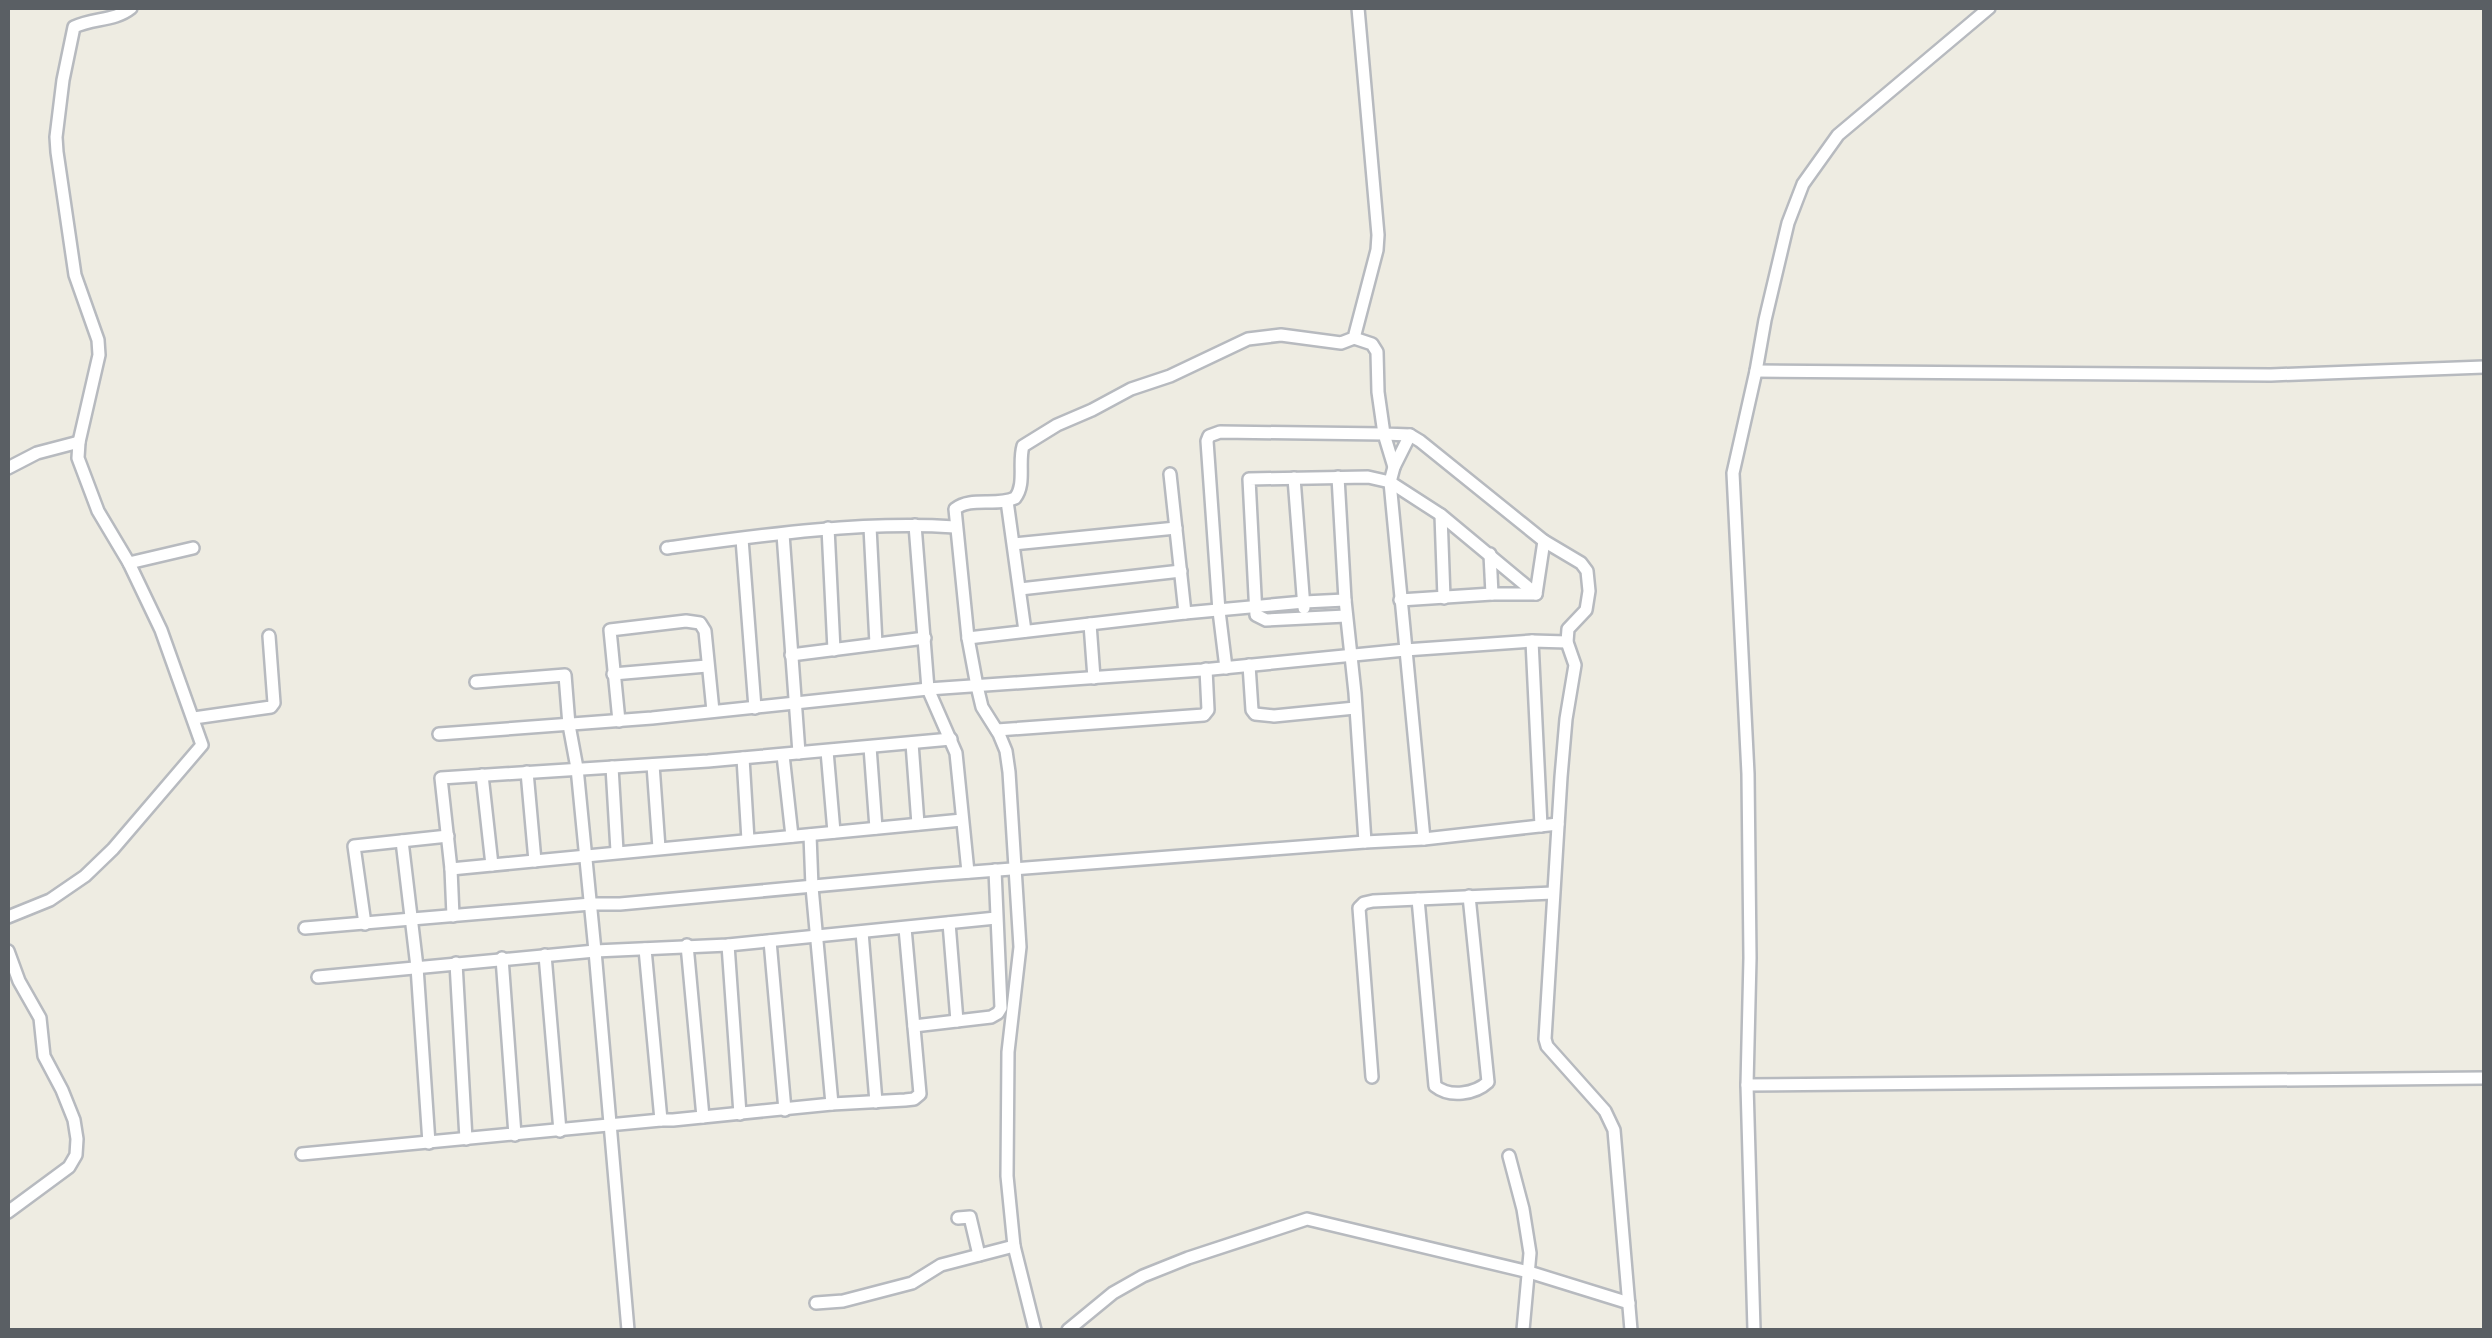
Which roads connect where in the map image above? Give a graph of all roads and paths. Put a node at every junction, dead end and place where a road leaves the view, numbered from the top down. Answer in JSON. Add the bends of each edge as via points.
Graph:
{"nodes":[{"id":1,"x":131,"y":8,"type":"edge"},
{"id":2,"x":1358,"y":8,"type":"edge"},
{"id":3,"x":1989,"y":8,"type":"edge"},
{"id":4,"x":1354,"y":338,"type":"junction"},
{"id":5,"x":2484,"y":366,"type":"edge"},
{"id":6,"x":1756,"y":371,"type":"junction"},
{"id":7,"x":1384,"y":434,"type":"junction"},
{"id":8,"x":1410,"y":435,"type":"junction"},
{"id":9,"x":79,"y":442,"type":"junction"},
{"id":10,"x":1394,"y":467,"type":"junction"},
{"id":11,"x":8,"y":468,"type":"edge"},
{"id":12,"x":1170,"y":474,"type":"dead end"},
{"id":13,"x":1338,"y":477,"type":"junction"},
{"id":14,"x":1294,"y":478,"type":"junction"},
{"id":15,"x":1390,"y":482,"type":"junction"},
{"id":16,"x":1007,"y":502,"type":"junction"},
{"id":17,"x":1441,"y":515,"type":"junction"},
{"id":18,"x":955,"y":518,"type":"junction"},
{"id":19,"x":915,"y":524,"type":"junction"},
{"id":20,"x":870,"y":527,"type":"junction"},
{"id":21,"x":828,"y":528,"type":"junction"},
{"id":22,"x":1176,"y":528,"type":"junction"},
{"id":23,"x":783,"y":534,"type":"junction"},
{"id":24,"x":742,"y":539,"type":"junction"},
{"id":25,"x":1544,"y":541,"type":"junction"},
{"id":26,"x":1014,"y":544,"type":"junction"},
{"id":27,"x":193,"y":548,"type":"dead end"},
{"id":28,"x":667,"y":548,"type":"dead end"},
{"id":29,"x":1490,"y":554,"type":"junction"},
{"id":30,"x":129,"y":563,"type":"junction"},
{"id":31,"x":1181,"y":571,"type":"junction"},
{"id":32,"x":1020,"y":589,"type":"junction"},
{"id":33,"x":1492,"y":594,"type":"junction"},
{"id":34,"x":1536,"y":594,"type":"junction"},
{"id":35,"x":1444,"y":598,"type":"junction"},
{"id":36,"x":1345,"y":600,"type":"junction"},
{"id":37,"x":1400,"y":600,"type":"junction"},
{"id":38,"x":1304,"y":602,"type":"junction"},
{"id":39,"x":1256,"y":607,"type":"junction"},
{"id":40,"x":1219,"y":611,"type":"junction"},
{"id":41,"x":1186,"y":613,"type":"junction"},
{"id":42,"x":1346,"y":616,"type":"junction"},
{"id":43,"x":1305,"y":618,"type":"junction"},
{"id":44,"x":1090,"y":624,"type":"junction"},
{"id":45,"x":1025,"y":631,"type":"junction"},
{"id":46,"x":269,"y":636,"type":"dead end"},
{"id":47,"x":925,"y":638,"type":"junction"},
{"id":48,"x":968,"y":638,"type":"junction"},
{"id":49,"x":1532,"y":642,"type":"junction"},
{"id":50,"x":1566,"y":642,"type":"junction"},
{"id":51,"x":876,"y":644,"type":"junction"},
{"id":52,"x":834,"y":650,"type":"junction"},
{"id":53,"x":1405,"y":650,"type":"junction"},
{"id":54,"x":791,"y":655,"type":"junction"},
{"id":55,"x":1351,"y":655,"type":"junction"},
{"id":56,"x":1249,"y":665,"type":"junction"},
{"id":57,"x":707,"y":666,"type":"junction"},
{"id":58,"x":1226,"y":668,"type":"junction"},
{"id":59,"x":1206,"y":669,"type":"junction"},
{"id":60,"x":613,"y":674,"type":"junction"},
{"id":61,"x":1094,"y":678,"type":"junction"},
{"id":62,"x":476,"y":682,"type":"dead end"},
{"id":63,"x":977,"y":686,"type":"junction"},
{"id":64,"x":928,"y":690,"type":"junction"},
{"id":65,"x":795,"y":703,"type":"junction"},
{"id":66,"x":755,"y":708,"type":"junction"},
{"id":67,"x":1355,"y":708,"type":"junction"},
{"id":68,"x":713,"y":711,"type":"junction"},
{"id":69,"x":194,"y":718,"type":"junction"},
{"id":70,"x":619,"y":721,"type":"junction"},
{"id":71,"x":569,"y":724,"type":"junction"},
{"id":72,"x":997,"y":730,"type":"junction"},
{"id":73,"x":439,"y":734,"type":"dead end"},
{"id":74,"x":951,"y":739,"type":"junction"},
{"id":75,"x":912,"y":743,"type":"junction"},
{"id":76,"x":870,"y":747,"type":"junction"},
{"id":77,"x":827,"y":750,"type":"junction"},
{"id":78,"x":799,"y":753,"type":"junction"},
{"id":79,"x":782,"y":754,"type":"junction"},
{"id":80,"x":743,"y":758,"type":"junction"},
{"id":81,"x":653,"y":764,"type":"junction"},
{"id":82,"x":612,"y":767,"type":"junction"},
{"id":83,"x":578,"y":768,"type":"junction"},
{"id":84,"x":527,"y":772,"type":"junction"},
{"id":85,"x":482,"y":775,"type":"junction"},
{"id":86,"x":962,"y":820,"type":"junction"},
{"id":87,"x":918,"y":824,"type":"junction"},
{"id":88,"x":1558,"y":824,"type":"junction"},
{"id":89,"x":1542,"y":826,"type":"junction"},
{"id":90,"x":876,"y":828,"type":"junction"},
{"id":91,"x":834,"y":832,"type":"junction"},
{"id":92,"x":810,"y":835,"type":"junction"},
{"id":93,"x":448,"y":836,"type":"junction"},
{"id":94,"x":792,"y":836,"type":"junction"},
{"id":95,"x":1424,"y":838,"type":"junction"},
{"id":96,"x":748,"y":840,"type":"junction"},
{"id":97,"x":402,"y":841,"type":"junction"},
{"id":98,"x":1365,"y":842,"type":"junction"},
{"id":99,"x":659,"y":848,"type":"junction"},
{"id":100,"x":617,"y":851,"type":"junction"},
{"id":101,"x":585,"y":857,"type":"junction"},
{"id":102,"x":535,"y":862,"type":"junction"},
{"id":103,"x":492,"y":865,"type":"junction"},
{"id":104,"x":1014,"y":868,"type":"junction"},
{"id":105,"x":450,"y":869,"type":"junction"},
{"id":106,"x":995,"y":870,"type":"junction"},
{"id":107,"x":968,"y":872,"type":"junction"},
{"id":108,"x":812,"y":887,"type":"junction"},
{"id":109,"x":1552,"y":893,"type":"junction"},
{"id":110,"x":1469,"y":896,"type":"junction"},
{"id":111,"x":1418,"y":899,"type":"junction"},
{"id":112,"x":590,"y":904,"type":"junction"},
{"id":113,"x":452,"y":916,"type":"junction"},
{"id":114,"x":8,"y":918,"type":"edge"},
{"id":115,"x":996,"y":918,"type":"junction"},
{"id":116,"x":412,"y":919,"type":"junction"},
{"id":117,"x":949,"y":923,"type":"junction"},
{"id":118,"x":365,"y":924,"type":"junction"},
{"id":119,"x":304,"y":928,"type":"dead end"},
{"id":120,"x":905,"y":928,"type":"junction"},
{"id":121,"x":862,"y":932,"type":"junction"},
{"id":122,"x":816,"y":937,"type":"junction"},
{"id":123,"x":770,"y":941,"type":"junction"},
{"id":124,"x":687,"y":946,"type":"junction"},
{"id":125,"x":728,"y":946,"type":"junction"},
{"id":126,"x":645,"y":949,"type":"junction"},
{"id":127,"x":8,"y":951,"type":"edge"},
{"id":128,"x":595,"y":951,"type":"junction"},
{"id":129,"x":545,"y":955,"type":"junction"},
{"id":130,"x":502,"y":958,"type":"junction"},
{"id":131,"x":456,"y":964,"type":"junction"},
{"id":132,"x":417,"y":967,"type":"junction"},
{"id":133,"x":318,"y":977,"type":"dead end"},
{"id":134,"x":957,"y":1021,"type":"junction"},
{"id":135,"x":914,"y":1026,"type":"junction"},
{"id":136,"x":1372,"y":1077,"type":"dead end"},
{"id":137,"x":2484,"y":1078,"type":"edge"},
{"id":138,"x":1748,"y":1085,"type":"junction"},
{"id":139,"x":876,"y":1102,"type":"junction"},
{"id":140,"x":832,"y":1104,"type":"junction"},
{"id":141,"x":785,"y":1110,"type":"junction"},
{"id":142,"x":740,"y":1114,"type":"junction"},
{"id":143,"x":703,"y":1117,"type":"junction"},
{"id":144,"x":661,"y":1120,"type":"junction"},
{"id":145,"x":608,"y":1126,"type":"junction"},
{"id":146,"x":560,"y":1130,"type":"junction"},
{"id":147,"x":516,"y":1135,"type":"junction"},
{"id":148,"x":466,"y":1139,"type":"junction"},
{"id":149,"x":429,"y":1143,"type":"junction"},
{"id":150,"x":302,"y":1154,"type":"dead end"},
{"id":151,"x":1509,"y":1156,"type":"dead end"},
{"id":152,"x":8,"y":1212,"type":"edge"},
{"id":153,"x":958,"y":1218,"type":"dead end"},
{"id":154,"x":1014,"y":1246,"type":"junction"},
{"id":155,"x":979,"y":1255,"type":"junction"},
{"id":156,"x":1529,"y":1272,"type":"junction"},
{"id":157,"x":816,"y":1303,"type":"dead end"},
{"id":158,"x":1630,"y":1303,"type":"junction"},
{"id":159,"x":628,"y":1330,"type":"edge"},
{"id":160,"x":1035,"y":1330,"type":"edge"},
{"id":161,"x":1068,"y":1330,"type":"edge"},
{"id":162,"x":1523,"y":1330,"type":"edge"},
{"id":163,"x":1631,"y":1330,"type":"edge"},
{"id":164,"x":1754,"y":1330,"type":"edge"}],
"edges":[{"from":1,"to":9,"type":"street","via":[[74,27],[62,80],[60,182],[75,275],[99,346]]},
{"from":2,"to":4,"type":"street","via":[[1378,235]]},
{"from":3,"to":6,"type":"street","via":[[1838,135],[1803,184],[1788,223]]},
{"from":4,"to":7,"type":"street","via":[[1376,352]]},
{"from":4,"to":16,"type":"street","via":[[1248,339],[1130,389],[1025,443],[1020,493]]},
{"from":5,"to":6,"type":"street","via":[[2271,375]]},
{"from":6,"to":138,"type":"street","via":[[1733,473],[1748,774]]},
{"from":7,"to":8,"type":"street"},
{"from":7,"to":10,"type":"street"},
{"from":7,"to":40,"type":"street","via":[[1209,436]]},
{"from":8,"to":10,"type":"street"},
{"from":8,"to":25,"type":"street"},
{"from":9,"to":11,"type":"street"},
{"from":9,"to":30,"type":"street","via":[[78,458],[98,511]]},
{"from":10,"to":15,"type":"street"},
{"from":12,"to":22,"type":"street"},
{"from":13,"to":14,"type":"street"},
{"from":13,"to":15,"type":"street"},
{"from":13,"to":36,"type":"street"},
{"from":14,"to":38,"type":"street"},
{"from":14,"to":39,"type":"street","via":[[1248,480]]},
{"from":15,"to":17,"type":"street"},
{"from":15,"to":37,"type":"street"},
{"from":16,"to":18,"type":"street","via":[[962,503]]},
{"from":16,"to":26,"type":"street"},
{"from":17,"to":29,"type":"street"},
{"from":17,"to":35,"type":"street"},
{"from":18,"to":19,"type":"street"},
{"from":18,"to":48,"type":"street"},
{"from":19,"to":20,"type":"street"},
{"from":19,"to":47,"type":"street"},
{"from":20,"to":21,"type":"street"},
{"from":20,"to":51,"type":"street"},
{"from":21,"to":23,"type":"street"},
{"from":21,"to":52,"type":"street"},
{"from":22,"to":26,"type":"street"},
{"from":22,"to":31,"type":"street"},
{"from":23,"to":24,"type":"street"},
{"from":23,"to":54,"type":"street"},
{"from":24,"to":28,"type":"street"},
{"from":24,"to":66,"type":"street"},
{"from":25,"to":34,"type":"street"},
{"from":25,"to":50,"type":"street","via":[[1587,571],[1586,610],[1568,629]]},
{"from":26,"to":32,"type":"street"},
{"from":27,"to":30,"type":"street"},
{"from":29,"to":33,"type":"street"},
{"from":29,"to":34,"type":"street"},
{"from":30,"to":69,"type":"street"},
{"from":31,"to":32,"type":"street"},
{"from":31,"to":41,"type":"street"},
{"from":32,"to":45,"type":"street"},
{"from":33,"to":34,"type":"street"},
{"from":33,"to":35,"type":"street"},
{"from":35,"to":37,"type":"street"},
{"from":36,"to":38,"type":"street"},
{"from":36,"to":42,"type":"street"},
{"from":37,"to":53,"type":"street"},
{"from":38,"to":39,"type":"street"},
{"from":38,"to":43,"type":"street"},
{"from":39,"to":40,"type":"street"},
{"from":39,"to":43,"type":"street","via":[[1262,620]]},
{"from":40,"to":41,"type":"street"},
{"from":40,"to":58,"type":"street"},
{"from":41,"to":44,"type":"street"},
{"from":42,"to":43,"type":"street"},
{"from":42,"to":55,"type":"street"},
{"from":44,"to":45,"type":"street"},
{"from":44,"to":61,"type":"street"},
{"from":45,"to":48,"type":"street"},
{"from":46,"to":69,"type":"street","via":[[271,707]]},
{"from":47,"to":51,"type":"street"},
{"from":47,"to":64,"type":"street"},
{"from":48,"to":63,"type":"street"},
{"from":49,"to":50,"type":"street"},
{"from":49,"to":53,"type":"street"},
{"from":49,"to":89,"type":"street"},
{"from":50,"to":88,"type":"street","via":[[1574,665]]},
{"from":51,"to":52,"type":"street"},
{"from":52,"to":54,"type":"street"},
{"from":53,"to":55,"type":"street"},
{"from":53,"to":95,"type":"street"},
{"from":54,"to":65,"type":"street"},
{"from":55,"to":56,"type":"street"},
{"from":55,"to":67,"type":"street"},
{"from":56,"to":58,"type":"street"},
{"from":56,"to":67,"type":"street","via":[[1255,714]]},
{"from":57,"to":60,"type":"street"},
{"from":57,"to":60,"type":"street","via":[[704,627],[686,621],[610,630]]},
{"from":57,"to":68,"type":"street"},
{"from":58,"to":59,"type":"street"},
{"from":59,"to":61,"type":"street"},
{"from":59,"to":72,"type":"street","via":[[1204,715]]},
{"from":60,"to":70,"type":"street"},
{"from":61,"to":63,"type":"street"},
{"from":62,"to":71,"type":"street","via":[[565,675]]},
{"from":63,"to":64,"type":"street"},
{"from":63,"to":72,"type":"street"},
{"from":64,"to":65,"type":"street"},
{"from":64,"to":74,"type":"street"},
{"from":65,"to":66,"type":"street"},
{"from":65,"to":78,"type":"street"},
{"from":66,"to":68,"type":"street"},
{"from":67,"to":98,"type":"street"},
{"from":68,"to":70,"type":"street"},
{"from":69,"to":114,"type":"street","via":[[201,749],[114,849],[63,892]]},
{"from":70,"to":71,"type":"street"},
{"from":71,"to":73,"type":"street"},
{"from":71,"to":83,"type":"street"},
{"from":72,"to":104,"type":"street","via":[[1009,772]]},
{"from":74,"to":75,"type":"street"},
{"from":74,"to":86,"type":"street"},
{"from":75,"to":76,"type":"street"},
{"from":75,"to":87,"type":"street"},
{"from":76,"to":77,"type":"street"},
{"from":76,"to":90,"type":"street"},
{"from":77,"to":78,"type":"street"},
{"from":77,"to":91,"type":"street"},
{"from":78,"to":79,"type":"street"},
{"from":79,"to":80,"type":"street"},
{"from":79,"to":94,"type":"street"},
{"from":80,"to":81,"type":"street"},
{"from":80,"to":96,"type":"street"},
{"from":81,"to":82,"type":"street"},
{"from":81,"to":99,"type":"street"},
{"from":82,"to":83,"type":"street"},
{"from":82,"to":100,"type":"street"},
{"from":83,"to":84,"type":"street"},
{"from":83,"to":101,"type":"street"},
{"from":84,"to":85,"type":"street"},
{"from":84,"to":102,"type":"street"},
{"from":85,"to":93,"type":"street","via":[[441,778]]},
{"from":85,"to":103,"type":"street"},
{"from":86,"to":87,"type":"street"},
{"from":86,"to":107,"type":"street"},
{"from":87,"to":90,"type":"street"},
{"from":88,"to":89,"type":"street"},
{"from":88,"to":109,"type":"street"},
{"from":89,"to":95,"type":"street"},
{"from":90,"to":91,"type":"street"},
{"from":91,"to":92,"type":"street"},
{"from":92,"to":94,"type":"street"},
{"from":92,"to":108,"type":"street"},
{"from":93,"to":97,"type":"street"},
{"from":93,"to":105,"type":"street"},
{"from":94,"to":96,"type":"street"},
{"from":95,"to":98,"type":"street"},
{"from":96,"to":99,"type":"street"},
{"from":97,"to":116,"type":"street"},
{"from":97,"to":118,"type":"street","via":[[354,846]]},
{"from":98,"to":104,"type":"street"},
{"from":99,"to":100,"type":"street"},
{"from":100,"to":101,"type":"street"},
{"from":101,"to":102,"type":"street"},
{"from":101,"to":112,"type":"street"},
{"from":102,"to":103,"type":"street"},
{"from":103,"to":105,"type":"street"},
{"from":104,"to":106,"type":"street"},
{"from":104,"to":154,"type":"street","via":[[1020,947],[1008,1052],[1007,1176]]},
{"from":105,"to":113,"type":"street"},
{"from":106,"to":107,"type":"street"},
{"from":106,"to":115,"type":"street"},
{"from":107,"to":108,"type":"street"},
{"from":108,"to":112,"type":"street"},
{"from":108,"to":122,"type":"street"},
{"from":109,"to":110,"type":"street"},
{"from":109,"to":158,"type":"street","via":[[1544,1039],[1614,1130]]},
{"from":110,"to":111,"type":"street"},
{"from":110,"to":111,"type":"street","via":[[1488,1082],[1464,1092],[1441,1091],[1433,1078]]},
{"from":111,"to":136,"type":"street","via":[[1359,908]]},
{"from":112,"to":113,"type":"street"},
{"from":112,"to":128,"type":"street"},
{"from":113,"to":116,"type":"street"},
{"from":115,"to":117,"type":"street"},
{"from":115,"to":134,"type":"street","via":[[1000,1008],[991,1016]]},
{"from":116,"to":118,"type":"street"},
{"from":116,"to":132,"type":"street"},
{"from":117,"to":120,"type":"street"},
{"from":117,"to":134,"type":"street"},
{"from":118,"to":119,"type":"street"},
{"from":120,"to":121,"type":"street"},
{"from":120,"to":135,"type":"street"},
{"from":121,"to":122,"type":"street"},
{"from":121,"to":139,"type":"street"},
{"from":122,"to":123,"type":"street"},
{"from":122,"to":140,"type":"street"},
{"from":123,"to":125,"type":"street"},
{"from":123,"to":141,"type":"street"},
{"from":124,"to":125,"type":"street"},
{"from":124,"to":126,"type":"street"},
{"from":124,"to":143,"type":"street"},
{"from":125,"to":142,"type":"street"},
{"from":126,"to":128,"type":"street"},
{"from":126,"to":144,"type":"street"},
{"from":127,"to":152,"type":"street","via":[[40,1018],[44,1056],[78,1139],[72,1164]]},
{"from":128,"to":129,"type":"street"},
{"from":128,"to":145,"type":"street"},
{"from":129,"to":130,"type":"street"},
{"from":129,"to":146,"type":"street"},
{"from":130,"to":131,"type":"street"},
{"from":130,"to":147,"type":"street"},
{"from":131,"to":132,"type":"street"},
{"from":131,"to":148,"type":"street"},
{"from":132,"to":133,"type":"street"},
{"from":132,"to":149,"type":"street"},
{"from":134,"to":135,"type":"street"},
{"from":135,"to":139,"type":"street","via":[[920,1094]]},
{"from":137,"to":138,"type":"street"},
{"from":138,"to":164,"type":"street"},
{"from":139,"to":140,"type":"street"},
{"from":140,"to":141,"type":"street"},
{"from":141,"to":142,"type":"street"},
{"from":142,"to":143,"type":"street"},
{"from":143,"to":144,"type":"street"},
{"from":144,"to":145,"type":"street"},
{"from":145,"to":146,"type":"street"},
{"from":145,"to":159,"type":"street"},
{"from":146,"to":147,"type":"street"},
{"from":147,"to":148,"type":"street"},
{"from":148,"to":149,"type":"street"},
{"from":149,"to":150,"type":"street"},
{"from":151,"to":156,"type":"street","via":[[1527,1226]]},
{"from":153,"to":155,"type":"street","via":[[970,1216]]},
{"from":154,"to":155,"type":"street"},
{"from":154,"to":160,"type":"street"},
{"from":155,"to":157,"type":"street","via":[[937,1267],[912,1283]]},
{"from":156,"to":158,"type":"street"},
{"from":156,"to":161,"type":"street","via":[[1308,1219],[1143,1276]]},
{"from":156,"to":162,"type":"street"},
{"from":158,"to":163,"type":"street"}]}
